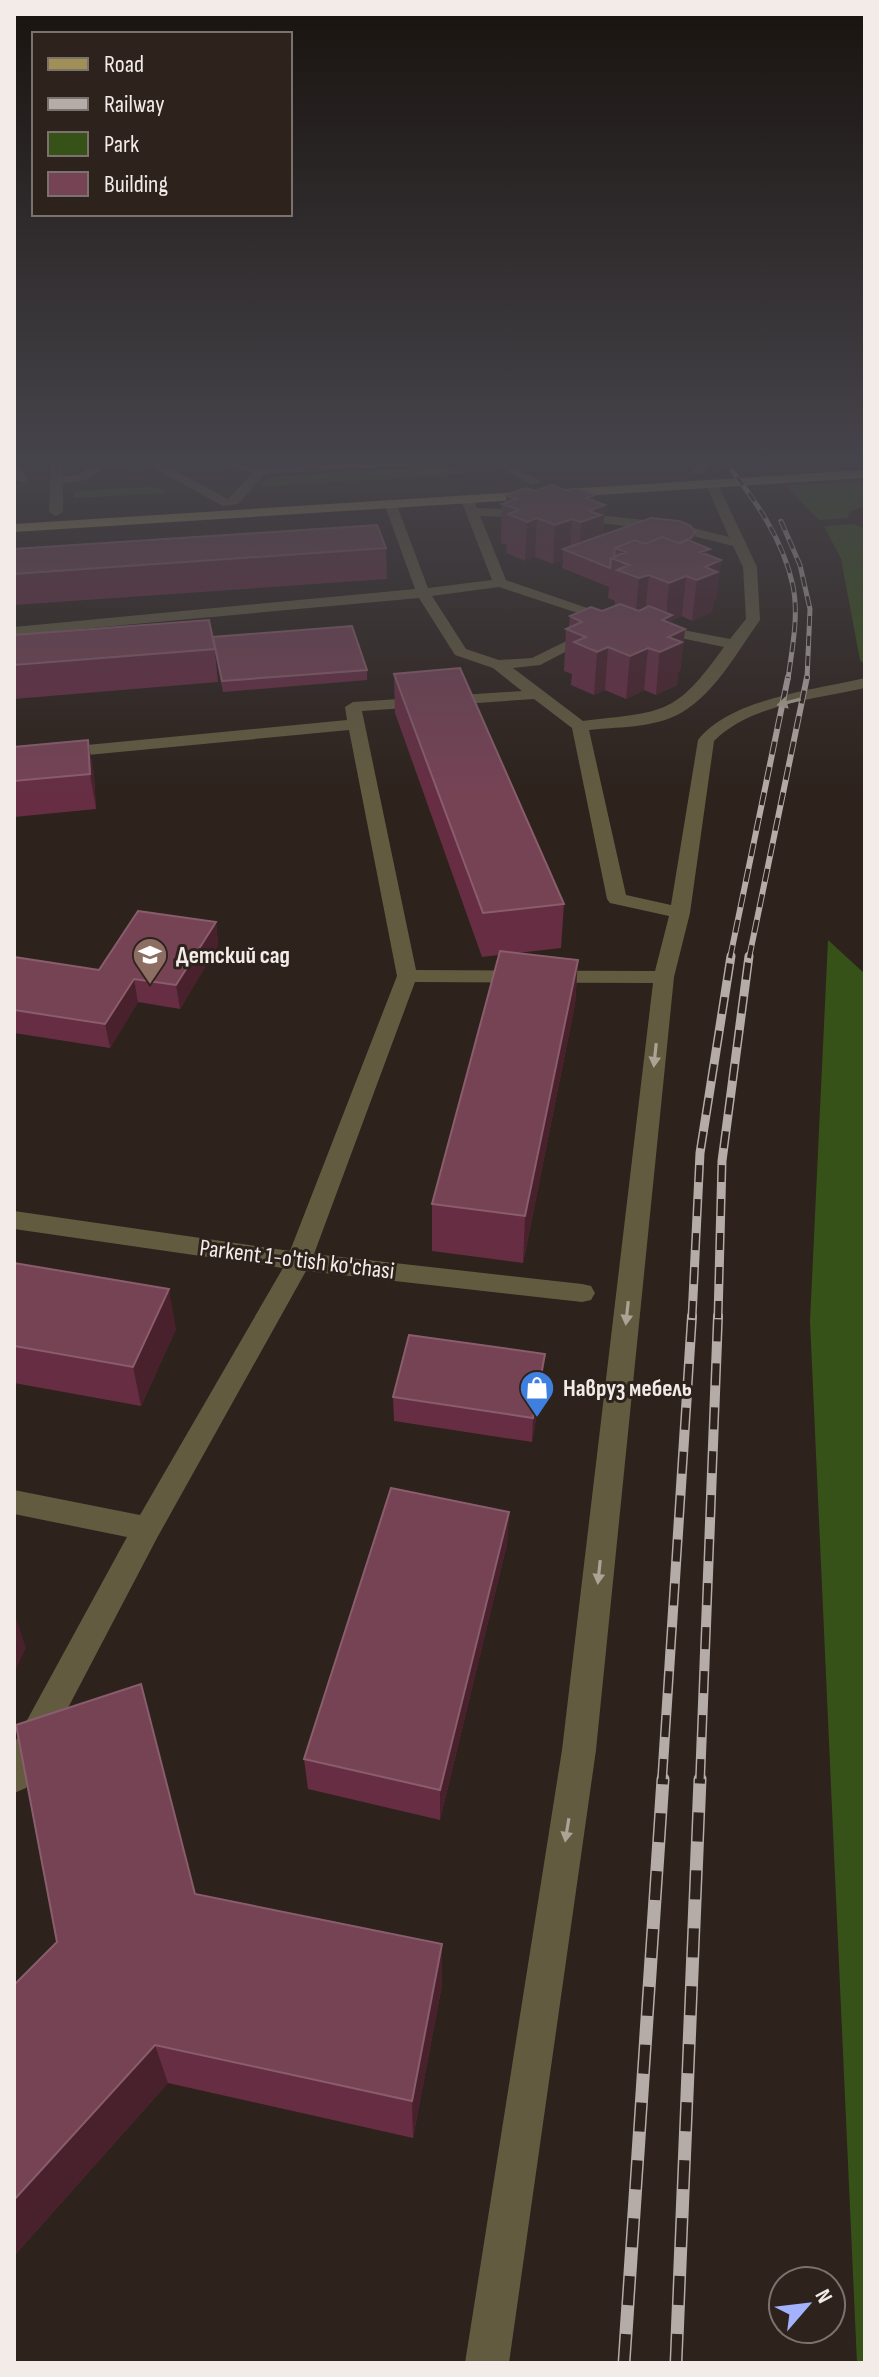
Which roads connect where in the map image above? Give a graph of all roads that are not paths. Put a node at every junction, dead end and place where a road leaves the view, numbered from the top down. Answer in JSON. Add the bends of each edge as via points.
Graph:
{"nodes":[{"id":1,"x":415,"y":572,"type":"edge"},
{"id":2,"x":496,"y":572,"type":"edge"},
{"id":3,"x":750,"y":572,"type":"edge"},
{"id":4,"x":500,"y":583,"type":"junction"},
{"id":5,"x":423,"y":593,"type":"junction"},
{"id":6,"x":618,"y":621,"type":"junction"},
{"id":7,"x":14,"y":631,"type":"edge"},
{"id":8,"x":731,"y":644,"type":"junction"},
{"id":9,"x":498,"y":665,"type":"junction"},
{"id":10,"x":865,"y":683,"type":"edge"},
{"id":11,"x":541,"y":694,"type":"junction"},
{"id":12,"x":357,"y":724,"type":"junction"},
{"id":13,"x":580,"y":726,"type":"junction"},
{"id":14,"x":14,"y":757,"type":"edge"},
{"id":15,"x":680,"y":913,"type":"junction"},
{"id":16,"x":407,"y":976,"type":"junction"},
{"id":17,"x":664,"y":977,"type":"junction"},
{"id":18,"x":14,"y":1220,"type":"edge"},
{"id":19,"x":299,"y":1261,"type":"junction"},
{"id":20,"x":582,"y":1293,"type":"dead end"},
{"id":21,"x":14,"y":1502,"type":"edge"},
{"id":22,"x":147,"y":1529,"type":"junction"},
{"id":23,"x":14,"y":1777,"type":"edge"},
{"id":24,"x":487,"y":2363,"type":"edge"}],
"edges":[{"from":1,"to":5,"type":"street"},
{"from":2,"to":4,"type":"street"},
{"from":3,"to":8,"type":"street","via":[[753,620]]},
{"from":4,"to":5,"type":"street"},
{"from":4,"to":6,"type":"street"},
{"from":5,"to":7,"type":"street"},
{"from":5,"to":9,"type":"street","via":[[460,652]]},
{"from":6,"to":8,"type":"street"},
{"from":6,"to":9,"type":"street","via":[[535,662]]},
{"from":8,"to":13,"type":"street","via":[[709,680],[670,713]]},
{"from":9,"to":11,"type":"street"},
{"from":10,"to":15,"type":"street","one_way":true,"via":[[741,714],[711,732]]},
{"from":11,"to":12,"type":"street","via":[[353,707]]},
{"from":11,"to":13,"type":"street"},
{"from":12,"to":14,"type":"street"},
{"from":12,"to":16,"type":"street"},
{"from":13,"to":15,"type":"street","via":[[617,899]]},
{"from":15,"to":17,"type":"street"},
{"from":16,"to":17,"type":"street"},
{"from":16,"to":19,"type":"street"},
{"from":17,"to":24,"type":"street","one_way":true,"via":[[579,1750]]},
{"from":18,"to":19,"type":"street","name":"Parkent 1-o'tish ko'chasi"},
{"from":19,"to":20,"type":"street","name":"Parkent 1-o'tish ko'chasi"},
{"from":19,"to":22,"type":"street"},
{"from":21,"to":22,"type":"street"},
{"from":22,"to":23,"type":"street"}]}
